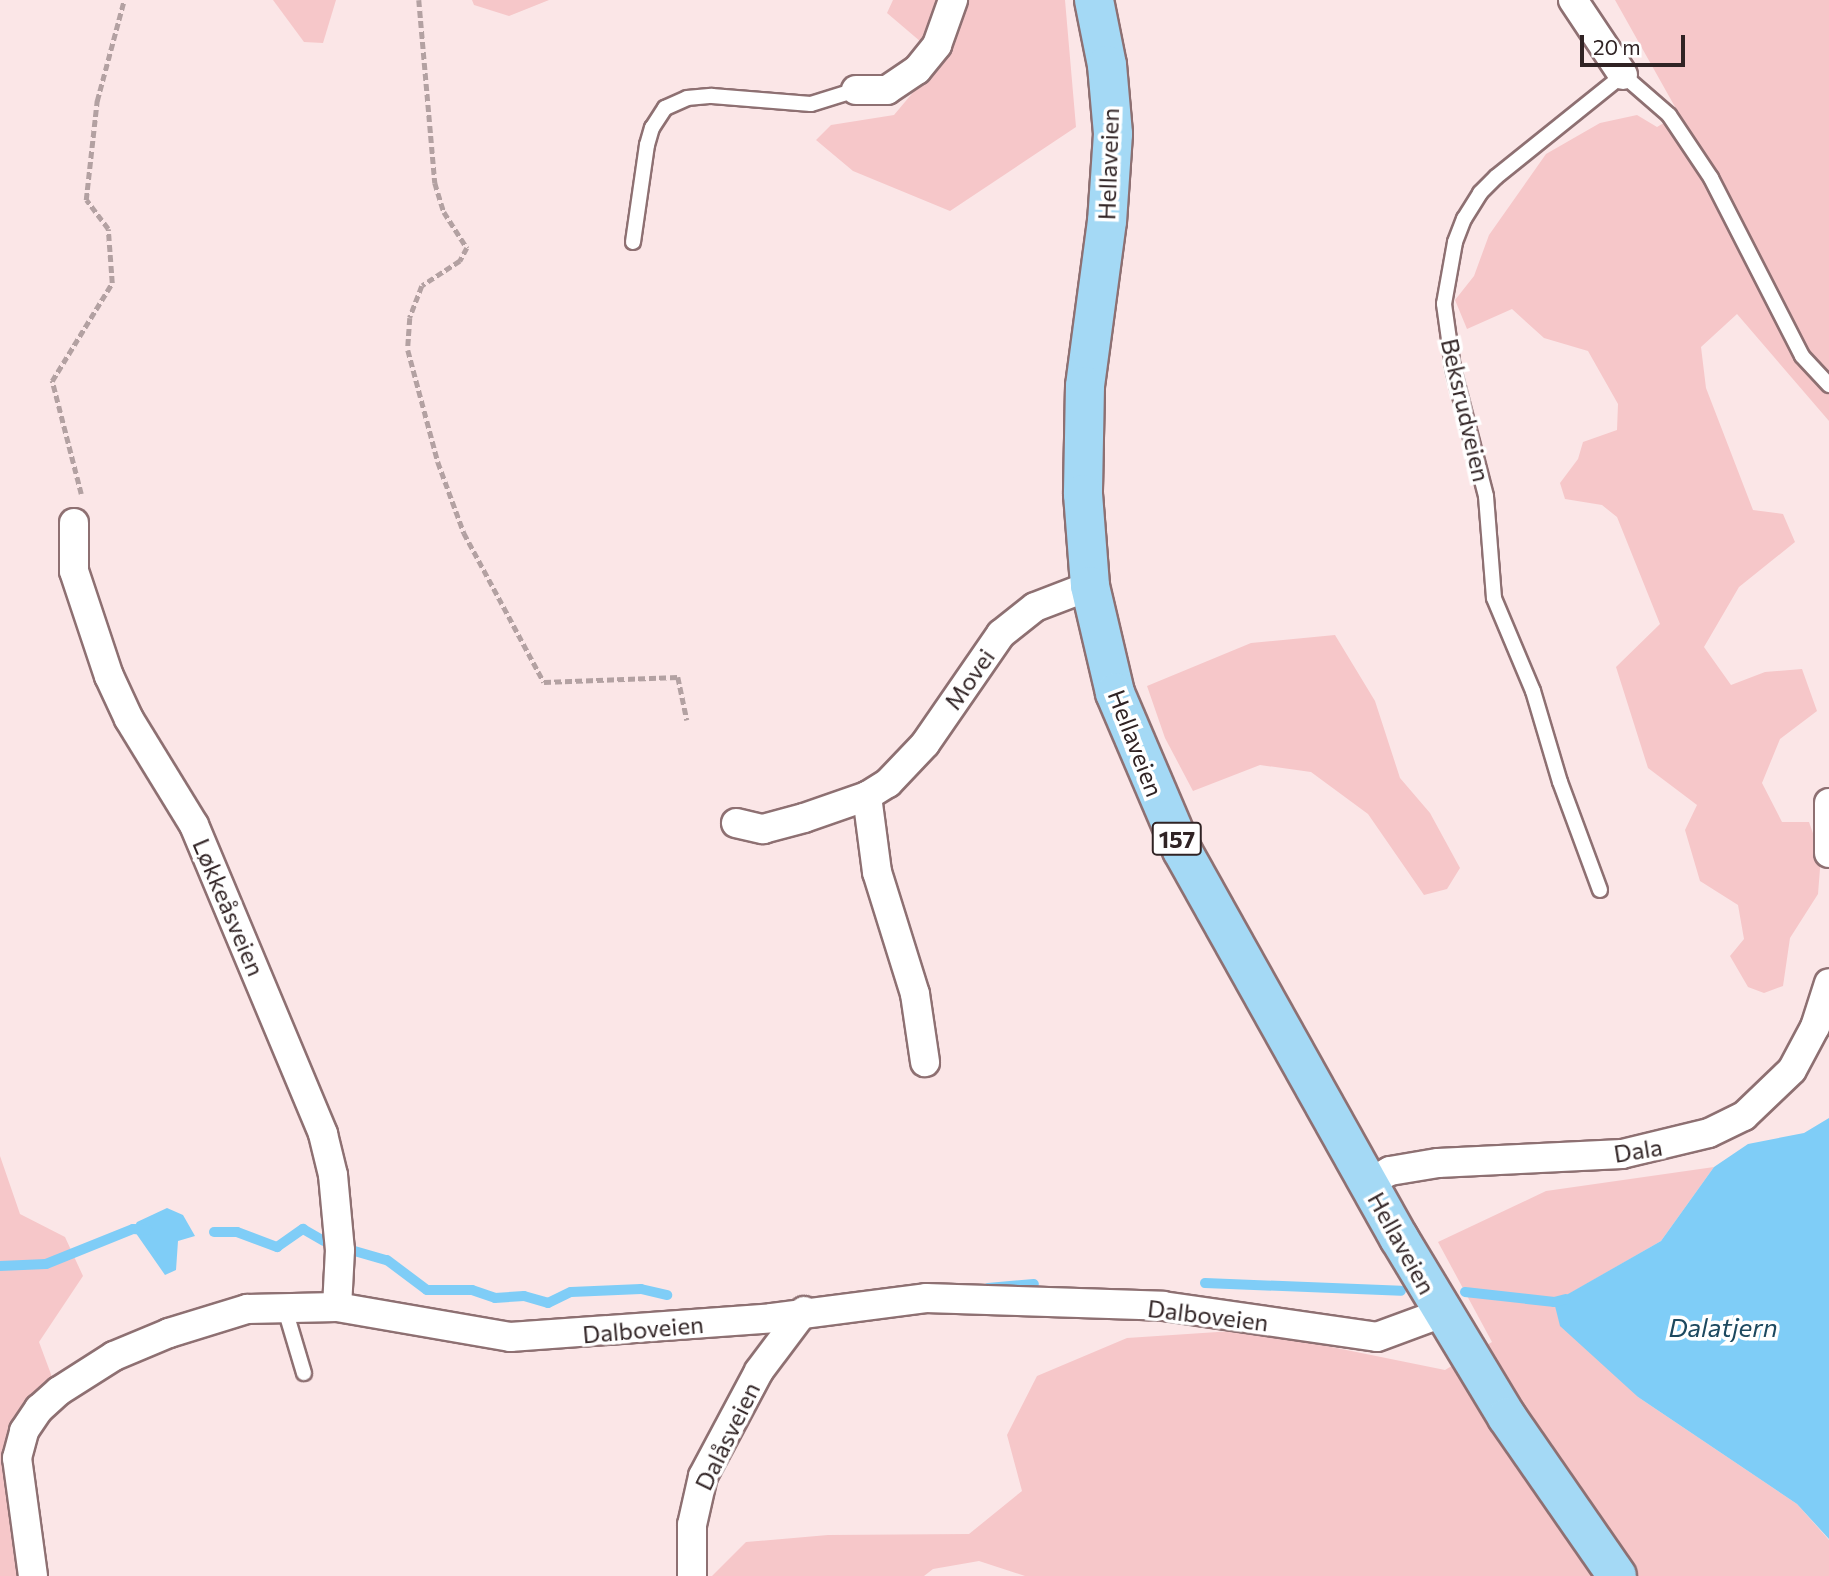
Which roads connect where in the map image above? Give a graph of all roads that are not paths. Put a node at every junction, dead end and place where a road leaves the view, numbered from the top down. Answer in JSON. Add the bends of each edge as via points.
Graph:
{"nodes":[{"id":1,"x":953,"y":0,"type":"edge"},
{"id":2,"x":1094,"y":0,"type":"edge"},
{"id":3,"x":1573,"y":0,"type":"edge"},
{"id":4,"x":1623,"y":75,"type":"junction"},
{"id":5,"x":856,"y":90,"type":"joint"},
{"id":6,"x":633,"y":242,"type":"dead end"},
{"id":7,"x":1829,"y":386,"type":"edge"},
{"id":8,"x":74,"y":523,"type":"road end"},
{"id":9,"x":1090,"y":586,"type":"junction"},
{"id":10,"x":867,"y":796,"type":"junction"},
{"id":11,"x":1829,"y":803,"type":"edge"},
{"id":12,"x":736,"y":823,"type":"dead end"},
{"id":13,"x":1829,"y":853,"type":"edge"},
{"id":14,"x":1600,"y":890,"type":"dead end"},
{"id":15,"x":1829,"y":983,"type":"edge"},
{"id":16,"x":925,"y":1062,"type":"dead end"},
{"id":17,"x":1369,"y":1183,"type":"junction"},
{"id":18,"x":284,"y":1305,"type":"junction"},
{"id":19,"x":337,"y":1307,"type":"junction"},
{"id":20,"x":804,"y":1311,"type":"junction"},
{"id":21,"x":1442,"y":1313,"type":"junction"},
{"id":22,"x":304,"y":1373,"type":"dead end"},
{"id":23,"x":33,"y":1576,"type":"edge"},
{"id":24,"x":692,"y":1576,"type":"edge"},
{"id":25,"x":1618,"y":1576,"type":"edge"}],
"edges":[{"from":1,"to":5,"type":"street","via":[[937,45],[917,70],[887,90]]},
{"from":2,"to":9,"type":"main road","name":"Hellaveien","number":"157","via":[[1107,65],[1113,134],[1081,444]]},
{"from":3,"to":4,"type":"street"},
{"from":4,"to":7,"type":"lane","via":[[1669,115],[1711,178],[1802,356]]},
{"from":4,"to":14,"type":"lane","name":"Beksrudveien","via":[[1480,192],[1455,242],[1444,304],[1453,368],[1486,496],[1494,598],[1533,691]]},
{"from":5,"to":6,"type":"lane","via":[[811,104],[712,96],[687,98],[665,108],[647,145]]},
{"from":8,"to":19,"type":"street","name":"Løkkeåsveien","via":[[74,571],[108,676],[194,825],[323,1135],[334,1175],[340,1250]]},
{"from":9,"to":10,"type":"street","name":"Movei","via":[[1035,607],[1001,634],[925,744],[888,783]]},
{"from":9,"to":17,"type":"main road","name":"Hellaveien","number":"157","via":[[1115,693],[1165,815]]},
{"from":10,"to":12,"type":"street","name":"Movei","via":[[763,829]]},
{"from":10,"to":16,"type":"street","via":[[877,872],[915,994]]},
{"from":11,"to":13,"type":"street"},
{"from":15,"to":17,"type":"street","name":"Dala","via":[[1815,1027],[1792,1070],[1744,1116],[1709,1133],[1622,1154],[1437,1163],[1390,1171]]},
{"from":17,"to":21,"type":"main road","name":"Hellaveien","number":"157"},
{"from":18,"to":19,"type":"street","name":"Dalboveien"},
{"from":18,"to":22,"type":"lane"},
{"from":18,"to":23,"type":"street","name":"Dalboveien","via":[[247,1309],[114,1356],[39,1409],[24,1431],[16,1458]]},
{"from":19,"to":20,"type":"street","name":"Dalboveien","via":[[510,1337],[636,1331]]},
{"from":20,"to":21,"type":"street","name":"Dalboveien","via":[[926,1298],[1163,1306],[1377,1337]]},
{"from":20,"to":24,"type":"street","name":"Dalåsveien","via":[[759,1371],[704,1476],[692,1525]]},
{"from":21,"to":25,"type":"main road","name":"Hellaveien","number":"157","via":[[1507,1417]]}]}
